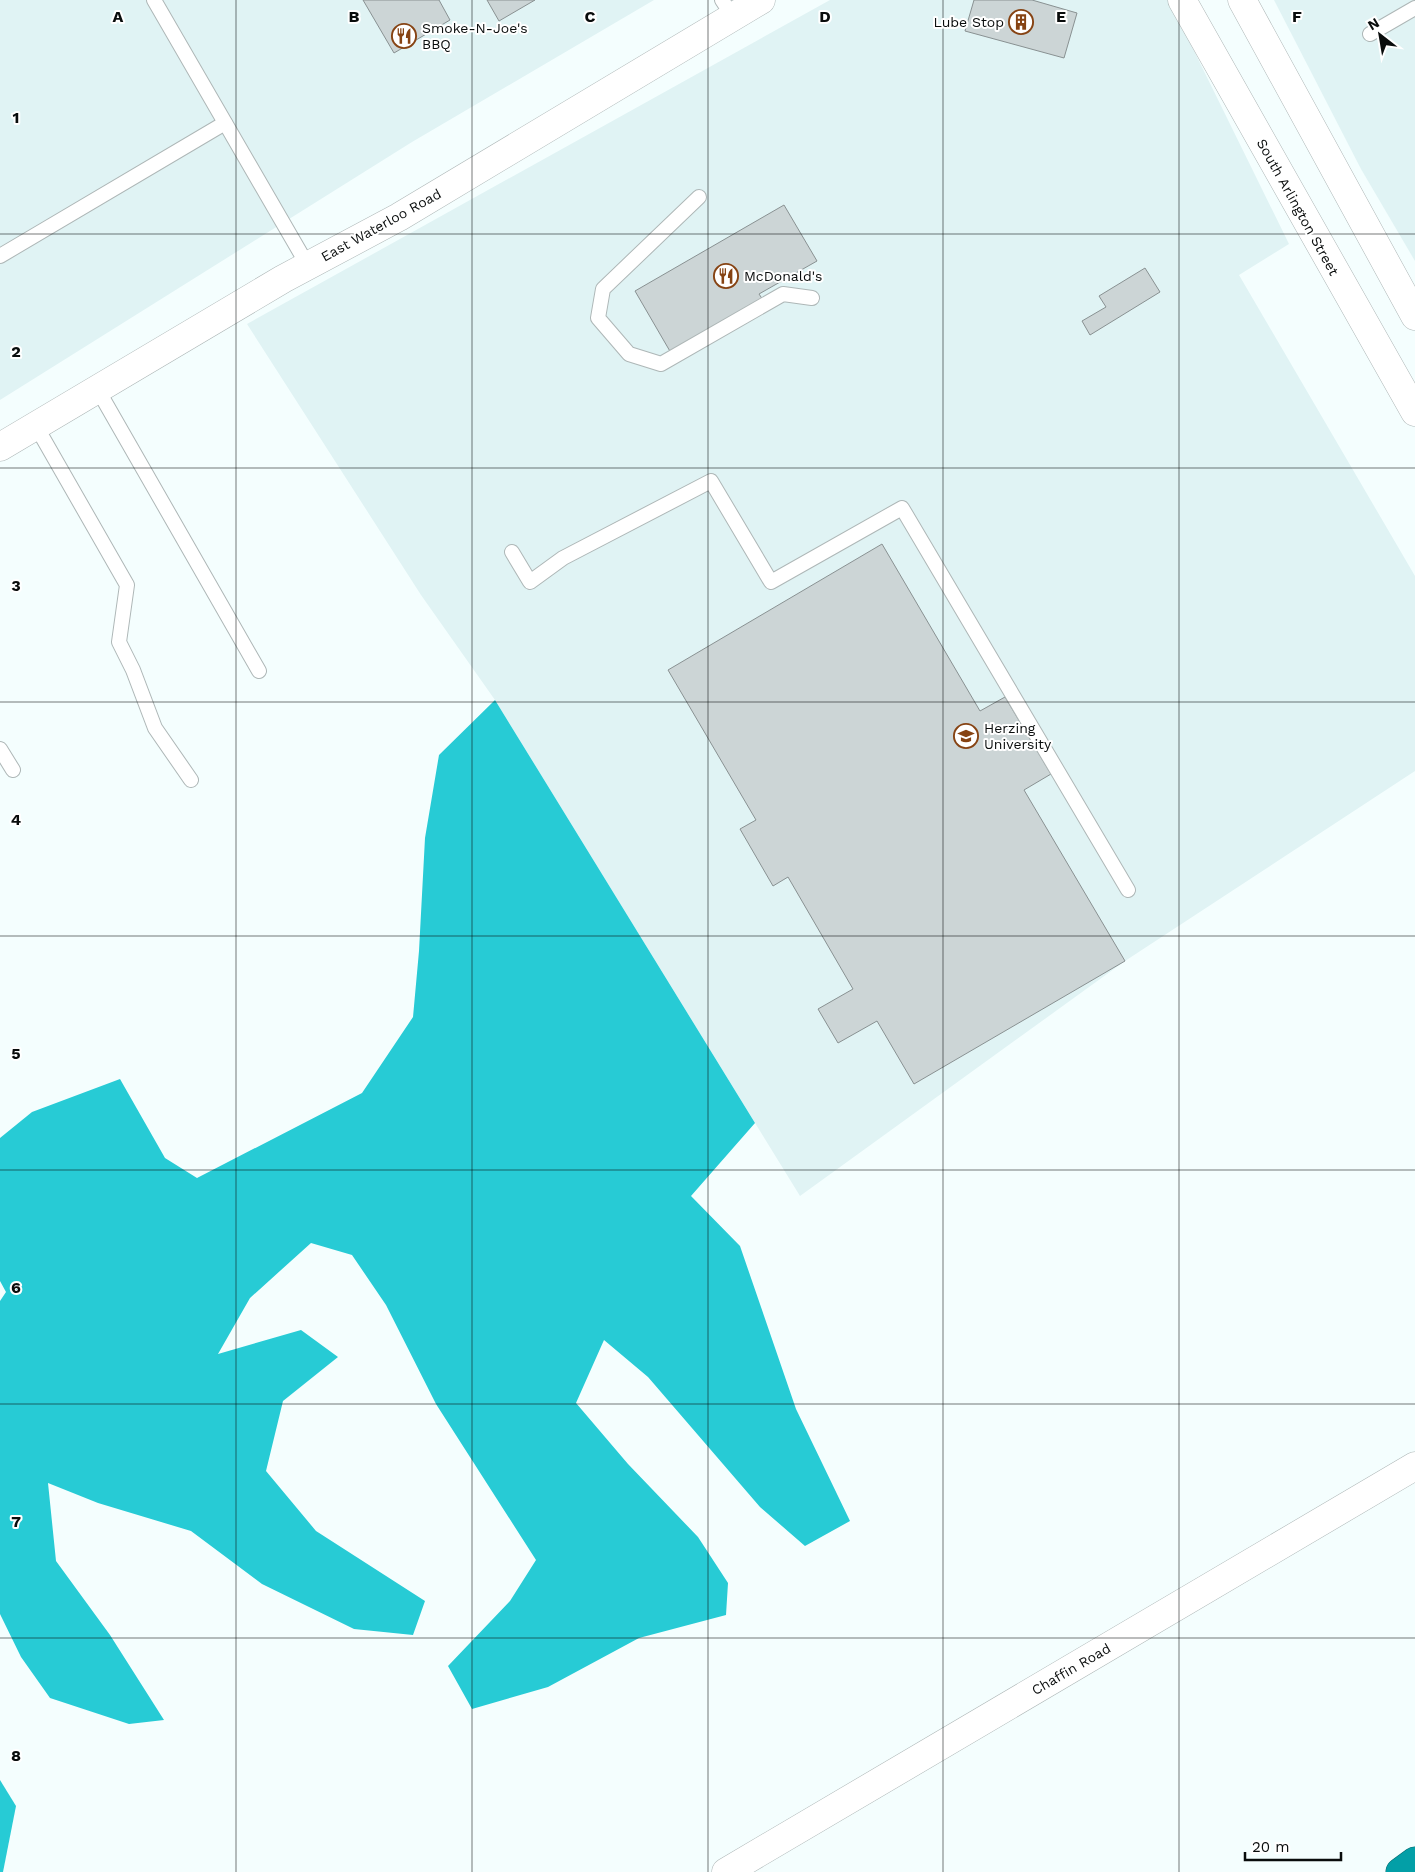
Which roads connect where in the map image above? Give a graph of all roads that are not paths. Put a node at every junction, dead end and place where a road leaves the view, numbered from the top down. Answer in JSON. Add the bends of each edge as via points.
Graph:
{"nodes":[{"id":1,"x":154,"y":0,"type":"edge"},
{"id":2,"x":761,"y":0,"type":"edge"},
{"id":3,"x":1182,"y":0,"type":"edge"},
{"id":4,"x":1242,"y":0,"type":"edge"},
{"id":5,"x":727,"y":8,"type":"edge"},
{"id":6,"x":1415,"y":8,"type":"edge"},
{"id":7,"x":1370,"y":34,"type":"dead end"},
{"id":8,"x":225,"y":123,"type":"junction"},
{"id":9,"x":699,"y":197,"type":"dead end"},
{"id":10,"x":0,"y":256,"type":"edge"},
{"id":11,"x":308,"y":266,"type":"junction"},
{"id":12,"x":812,"y":298,"type":"dead end"},
{"id":13,"x":1415,"y":316,"type":"edge"},
{"id":14,"x":98,"y":390,"type":"junction"},
{"id":15,"x":1415,"y":412,"type":"edge"},
{"id":16,"x":36,"y":426,"type":"junction"},
{"id":17,"x":0,"y":447,"type":"edge"},
{"id":18,"x":512,"y":552,"type":"dead end"},
{"id":19,"x":259,"y":671,"type":"dead end"},
{"id":20,"x":0,"y":749,"type":"edge"},
{"id":21,"x":14,"y":770,"type":"dead end"},
{"id":22,"x":191,"y":780,"type":"dead end"},
{"id":23,"x":1128,"y":890,"type":"dead end"},
{"id":24,"x":1415,"y":1466,"type":"edge"},
{"id":25,"x":1415,"y":1862,"type":"edge"},
{"id":26,"x":726,"y":1872,"type":"edge"},
{"id":27,"x":1400,"y":1872,"type":"edge"}],
"edges":[{"from":1,"to":8,"type":"lane"},
{"from":2,"to":5,"type":"main road","name":"East Waterloo Road"},
{"from":3,"to":15,"type":"main road","name":"South Arlington Street"},
{"from":4,"to":13,"type":"main road"},
{"from":5,"to":11,"type":"main road","name":"East Waterloo Road","via":[[399,217]]},
{"from":6,"to":7,"type":"lane"},
{"from":8,"to":10,"type":"lane"},
{"from":8,"to":11,"type":"lane"},
{"from":9,"to":12,"type":"lane","via":[[603,290],[598,318],[629,354],[661,364],[783,294]]},
{"from":11,"to":14,"type":"main road","name":"East Waterloo Road"},
{"from":14,"to":16,"type":"main road","name":"East Waterloo Road"},
{"from":14,"to":19,"type":"lane"},
{"from":16,"to":17,"type":"main road","name":"East Waterloo Road"},
{"from":16,"to":22,"type":"lane","via":[[127,585],[120,642],[155,728]]},
{"from":18,"to":23,"type":"lane","via":[[530,582],[563,558],[711,482],[771,582],[902,508]]},
{"from":20,"to":21,"type":"lane"},
{"from":24,"to":26,"type":"main road","name":"Chaffin Road"},
{"from":25,"to":27,"type":"highway"}]}
